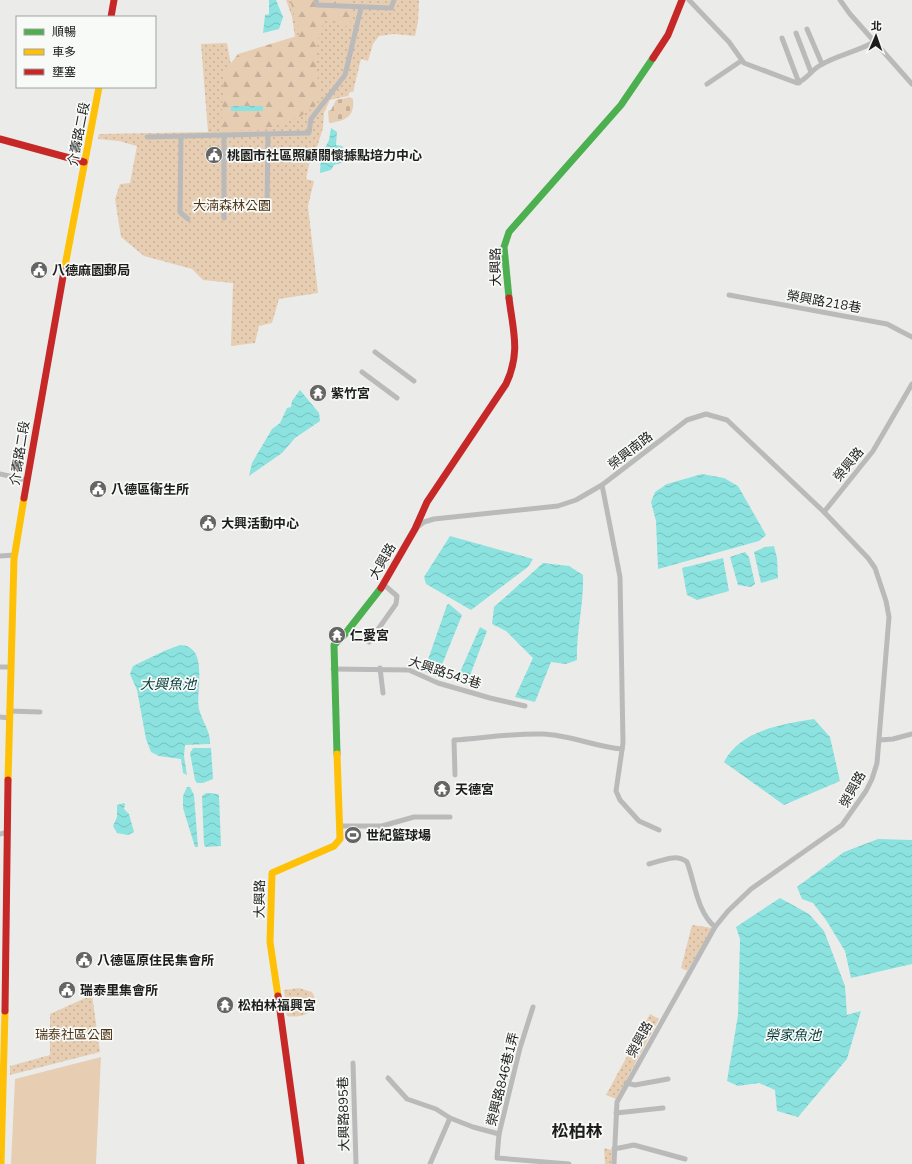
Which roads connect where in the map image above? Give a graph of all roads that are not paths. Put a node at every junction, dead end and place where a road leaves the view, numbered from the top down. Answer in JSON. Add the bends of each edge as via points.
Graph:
{"nodes":[{"id":1,"x":114,"y":0,"type":"edge"},
{"id":2,"x":316,"y":0,"type":"edge"},
{"id":3,"x":394,"y":0,"type":"edge"},
{"id":4,"x":682,"y":0,"type":"edge"},
{"id":5,"x":689,"y":0,"type":"edge"},
{"id":6,"x":840,"y":0,"type":"edge"},
{"id":7,"x":361,"y":8,"type":"junction"},
{"id":8,"x":111,"y":16,"type":"edge"},
{"id":9,"x":807,"y":29,"type":"dead end"},
{"id":10,"x":796,"y":33,"type":"dead end"},
{"id":11,"x":782,"y":38,"type":"dead end"},
{"id":12,"x":874,"y":42,"type":"junction"},
{"id":13,"x":741,"y":61,"type":"junction"},
{"id":14,"x":822,"y":64,"type":"junction"},
{"id":15,"x":811,"y":72,"type":"junction"},
{"id":16,"x":798,"y":83,"type":"junction"},
{"id":17,"x":707,"y":84,"type":"dead end"},
{"id":18,"x":912,"y":84,"type":"edge"},
{"id":19,"x":99,"y":88,"type":"edge"},
{"id":20,"x":268,"y":134,"type":"junction"},
{"id":21,"x":224,"y":135,"type":"junction"},
{"id":22,"x":181,"y":136,"type":"junction"},
{"id":23,"x":147,"y":137,"type":"dead end"},
{"id":24,"x":0,"y":139,"type":"edge"},
{"id":25,"x":84,"y":162,"type":"junction"},
{"id":26,"x":267,"y":209,"type":"dead end"},
{"id":27,"x":224,"y":218,"type":"dead end"},
{"id":28,"x":188,"y":219,"type":"dead end"},
{"id":29,"x":729,"y":295,"type":"dead end"},
{"id":30,"x":912,"y":337,"type":"edge"},
{"id":31,"x":375,"y":352,"type":"dead end"},
{"id":32,"x":362,"y":372,"type":"dead end"},
{"id":33,"x":414,"y":381,"type":"dead end"},
{"id":34,"x":912,"y":384,"type":"edge"},
{"id":35,"x":397,"y":398,"type":"dead end"},
{"id":36,"x":0,"y":474,"type":"edge"},
{"id":37,"x":27,"y":480,"type":"junction"},
{"id":38,"x":602,"y":485,"type":"junction"},
{"id":39,"x":824,"y":512,"type":"junction"},
{"id":40,"x":415,"y":529,"type":"junction"},
{"id":41,"x":15,"y":555,"type":"junction"},
{"id":42,"x":0,"y":556,"type":"edge"},
{"id":43,"x":383,"y":584,"type":"junction"},
{"id":44,"x":369,"y":642,"type":"dead end"},
{"id":45,"x":0,"y":667,"type":"edge"},
{"id":46,"x":10,"y":667,"type":"junction"},
{"id":47,"x":380,"y":668,"type":"junction"},
{"id":48,"x":333,"y":669,"type":"junction"},
{"id":49,"x":383,"y":693,"type":"dead end"},
{"id":50,"x":525,"y":706,"type":"dead end"},
{"id":51,"x":40,"y":712,"type":"dead end"},
{"id":52,"x":9,"y":714,"type":"junction"},
{"id":53,"x":0,"y":717,"type":"edge"},
{"id":54,"x":912,"y":734,"type":"edge"},
{"id":55,"x":880,"y":740,"type":"junction"},
{"id":56,"x":622,"y":749,"type":"junction"},
{"id":57,"x":455,"y":775,"type":"dead end"},
{"id":58,"x":450,"y":816,"type":"dead end"},
{"id":59,"x":340,"y":826,"type":"junction"},
{"id":60,"x":659,"y":830,"type":"dead end"},
{"id":61,"x":8,"y":832,"type":"junction"},
{"id":62,"x":0,"y":834,"type":"edge"},
{"id":63,"x":649,"y":864,"type":"dead end"},
{"id":64,"x":715,"y":927,"type":"junction"},
{"id":65,"x":533,"y":1007,"type":"dead end"},
{"id":66,"x":3,"y":1009,"type":"edge"},
{"id":67,"x":3,"y":1038,"type":"edge"},
{"id":68,"x":353,"y":1063,"type":"dead end"},
{"id":69,"x":2,"y":1069,"type":"edge"},
{"id":70,"x":388,"y":1078,"type":"dead end"},
{"id":71,"x":668,"y":1079,"type":"dead end"},
{"id":72,"x":626,"y":1083,"type":"junction"},
{"id":73,"x":663,"y":1108,"type":"dead end"},
{"id":74,"x":616,"y":1113,"type":"junction"},
{"id":75,"x":450,"y":1118,"type":"junction"},
{"id":76,"x":499,"y":1134,"type":"junction"},
{"id":77,"x":614,"y":1149,"type":"junction"},
{"id":78,"x":1,"y":1151,"type":"edge"},
{"id":79,"x":685,"y":1159,"type":"dead end"},
{"id":80,"x":1,"y":1164,"type":"edge"},
{"id":81,"x":301,"y":1164,"type":"edge"},
{"id":82,"x":356,"y":1164,"type":"edge"},
{"id":83,"x":430,"y":1164,"type":"edge"},
{"id":84,"x":569,"y":1164,"type":"edge"},
{"id":85,"x":614,"y":1164,"type":"edge"}],
"edges":[{"from":1,"to":8,"type":"street"},
{"from":2,"to":7,"type":"street","via":[[317,6]]},
{"from":3,"to":7,"type":"street","via":[[391,8]]},
{"from":4,"to":40,"type":"street","name":"大興路","via":[[668,35],[621,105],[509,232],[504,247],[504,260],[516,352],[512,370],[506,384],[427,502]]},
{"from":5,"to":13,"type":"street","via":[[729,42]]},
{"from":6,"to":12,"type":"street"},
{"from":7,"to":20,"type":"street","via":[[345,75],[311,119],[309,133]]},
{"from":9,"to":14,"type":"street"},
{"from":10,"to":15,"type":"street"},
{"from":11,"to":16,"type":"street"},
{"from":12,"to":14,"type":"street","via":[[863,49]]},
{"from":12,"to":18,"type":"street"},
{"from":13,"to":16,"type":"street"},
{"from":13,"to":17,"type":"street"},
{"from":14,"to":15,"type":"street"},
{"from":15,"to":16,"type":"street"},
{"from":19,"to":25,"type":"street","name":"介壽路二段"},
{"from":20,"to":21,"type":"street"},
{"from":20,"to":26,"type":"street"},
{"from":21,"to":22,"type":"street"},
{"from":21,"to":27,"type":"street"},
{"from":22,"to":23,"type":"street"},
{"from":22,"to":28,"type":"street","via":[[180,212]]},
{"from":24,"to":25,"type":"street"},
{"from":25,"to":37,"type":"street","name":"介壽路二段"},
{"from":29,"to":30,"type":"street","name":"榮興路218巷","via":[[886,324]]},
{"from":31,"to":33,"type":"street"},
{"from":32,"to":35,"type":"street"},
{"from":34,"to":39,"type":"street","name":"榮興路","via":[[873,451]]},
{"from":36,"to":37,"type":"street"},
{"from":37,"to":41,"type":"street","name":"介壽路二段"},
{"from":38,"to":39,"type":"street","name":"榮興南路","via":[[687,420],[706,414],[727,420]]},
{"from":38,"to":40,"type":"street","name":"榮興南路","via":[[576,500],[558,506],[434,519],[424,522]]},
{"from":38,"to":56,"type":"street","via":[[620,577]]},
{"from":39,"to":55,"type":"street","name":"榮興路","via":[[872,563],[886,601],[889,618]]},
{"from":40,"to":43,"type":"street","name":"大興路"},
{"from":41,"to":42,"type":"street"},
{"from":41,"to":46,"type":"street","name":"介壽路二段"},
{"from":43,"to":44,"type":"street","via":[[397,596],[396,604]]},
{"from":43,"to":48,"type":"street","name":"大興路","via":[[334,645]]},
{"from":45,"to":46,"type":"street"},
{"from":46,"to":52,"type":"street","name":"介壽路二段"},
{"from":47,"to":48,"type":"street","name":"大興路543巷"},
{"from":47,"to":49,"type":"street"},
{"from":47,"to":50,"type":"street","name":"大興路543巷","via":[[409,670],[438,683]]},
{"from":48,"to":59,"type":"street","name":"大興路"},
{"from":51,"to":52,"type":"street"},
{"from":52,"to":53,"type":"street"},
{"from":52,"to":61,"type":"street","name":"介壽路二段"},
{"from":54,"to":55,"type":"street"},
{"from":55,"to":64,"type":"street","name":"榮興路","via":[[872,779],[853,812],[842,825],[751,889]]},
{"from":56,"to":57,"type":"street","via":[[543,734],[454,740]]},
{"from":56,"to":60,"type":"street","via":[[616,791],[620,800],[639,821]]},
{"from":58,"to":59,"type":"street","via":[[414,817],[382,826]]},
{"from":59,"to":81,"type":"street","name":"大興路","via":[[340,839],[334,846],[272,872],[270,942]]},
{"from":61,"to":62,"type":"street"},
{"from":61,"to":66,"type":"street","name":"介壽路二段"},
{"from":63,"to":64,"type":"street","via":[[676,857],[687,862],[703,911]]},
{"from":64,"to":72,"type":"street","name":"榮興路"},
{"from":65,"to":76,"type":"street","name":"榮興路846巷1弄"},
{"from":66,"to":67,"type":"street","name":"介壽路二段"},
{"from":67,"to":69,"type":"street","name":"介壽路二段"},
{"from":68,"to":82,"type":"street","name":"大興路895巷"},
{"from":69,"to":78,"type":"street","name":"介壽路二段"},
{"from":70,"to":75,"type":"street","via":[[407,1098],[436,1109]]},
{"from":71,"to":72,"type":"street","via":[[635,1085]]},
{"from":72,"to":74,"type":"street","name":"榮興路","via":[[617,1102]]},
{"from":73,"to":74,"type":"street"},
{"from":74,"to":77,"type":"street","name":"榮興路"},
{"from":75,"to":76,"type":"street"},
{"from":75,"to":83,"type":"street"},
{"from":76,"to":84,"type":"street","name":"榮興路846巷1弄","via":[[497,1158]]},
{"from":77,"to":79,"type":"street","via":[[634,1145]]},
{"from":77,"to":85,"type":"street","name":"榮興路"},
{"from":78,"to":80,"type":"street","name":"介壽路二段"}]}
